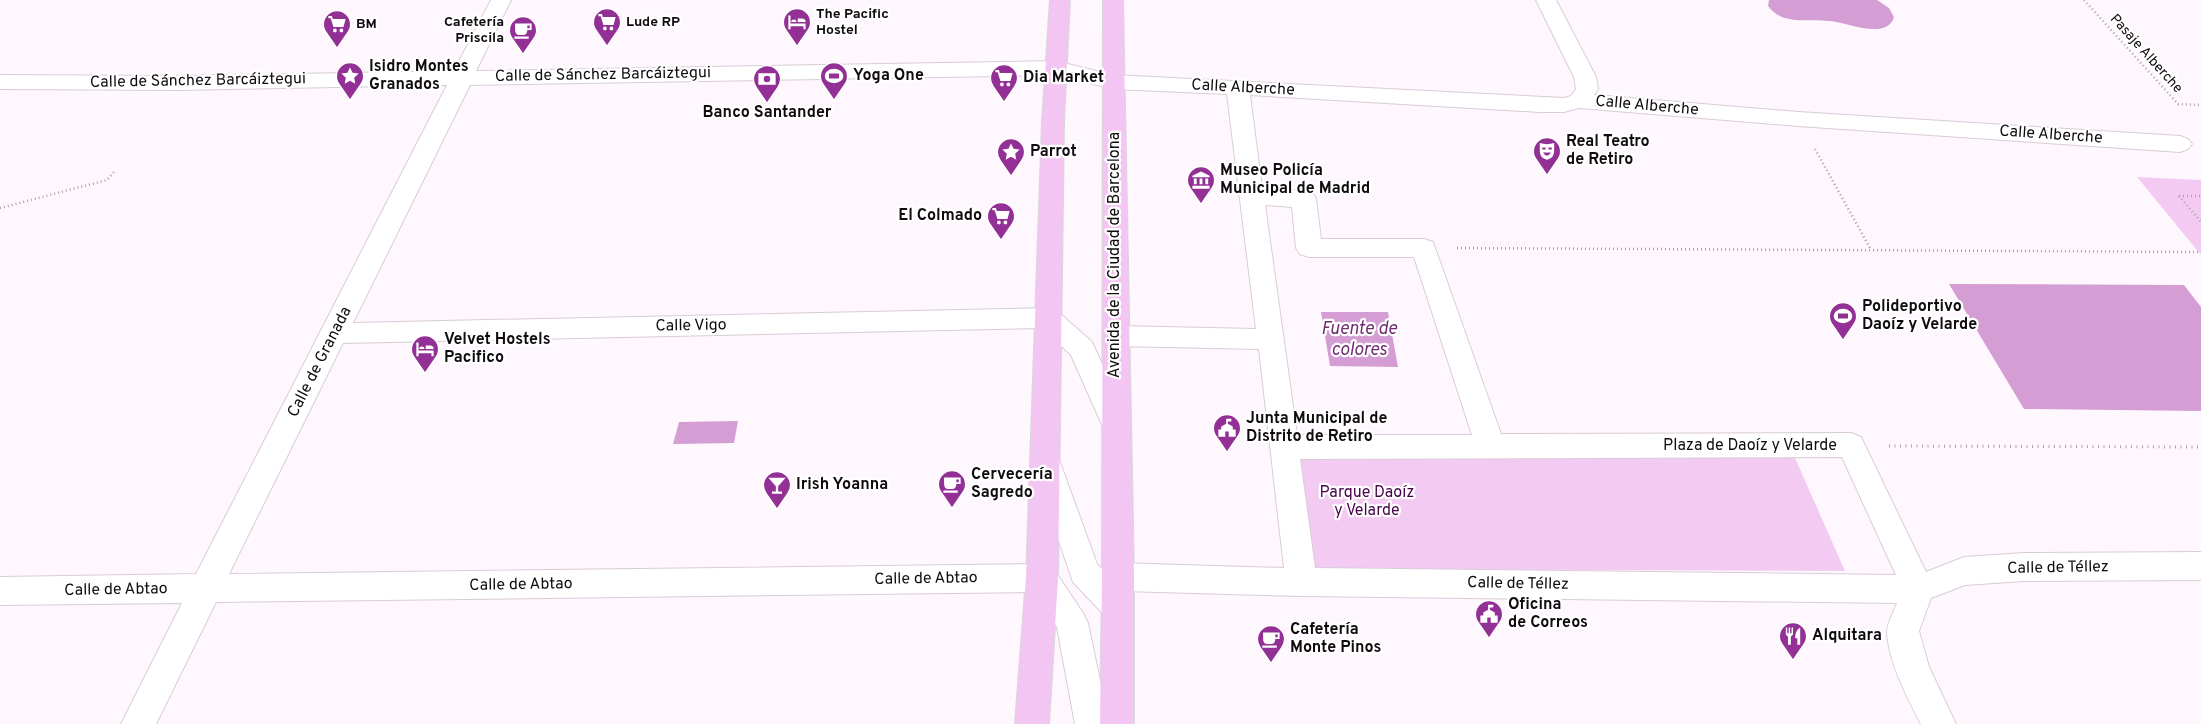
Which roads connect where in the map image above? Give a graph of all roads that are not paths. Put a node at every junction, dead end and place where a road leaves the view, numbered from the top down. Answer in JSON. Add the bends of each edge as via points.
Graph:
{"nodes":[{"id":1,"x":501,"y":0,"type":"edge"},
{"id":2,"x":1060,"y":0,"type":"edge"},
{"id":3,"x":1113,"y":0,"type":"edge"},
{"id":4,"x":1546,"y":0,"type":"edge"},
{"id":5,"x":1055,"y":68,"type":"junction"},
{"id":6,"x":462,"y":78,"type":"junction"},
{"id":7,"x":0,"y":82,"type":"edge"},
{"id":8,"x":1114,"y":82,"type":"junction"},
{"id":9,"x":1238,"y":87,"type":"junction"},
{"id":10,"x":1579,"y":101,"type":"junction"},
{"id":11,"x":2180,"y":144,"type":"dead end"},
{"id":12,"x":1252,"y":196,"type":"junction"},
{"id":13,"x":1048,"y":318,"type":"junction"},
{"id":14,"x":335,"y":333,"type":"junction"},
{"id":15,"x":1116,"y":336,"type":"junction"},
{"id":16,"x":1271,"y":339,"type":"junction"},
{"id":17,"x":1116,"y":428,"type":"junction"},
{"id":18,"x":1490,"y":446,"type":"junction"},
{"id":19,"x":1285,"y":447,"type":"junction"},
{"id":20,"x":1045,"y":456,"type":"junction"},
{"id":21,"x":2201,"y":566,"type":"edge"},
{"id":22,"x":1042,"y":578,"type":"junction"},
{"id":23,"x":1301,"y":582,"type":"junction"},
{"id":24,"x":206,"y":589,"type":"junction"},
{"id":25,"x":1918,"y":589,"type":"junction"},
{"id":26,"x":0,"y":591,"type":"edge"},
{"id":27,"x":1118,"y":592,"type":"junction"},
{"id":28,"x":138,"y":724,"type":"edge"},
{"id":29,"x":1032,"y":724,"type":"edge"},
{"id":30,"x":1092,"y":724,"type":"edge"},
{"id":31,"x":1117,"y":724,"type":"edge"},
{"id":32,"x":1939,"y":724,"type":"edge"}],
"edges":[{"from":1,"to":6,"type":"street","name":"Calle de Granada"},
{"from":2,"to":5,"type":"main road"},
{"from":3,"to":8,"type":"main road","name":"Avenida de la Ciudad de Barcelona"},
{"from":4,"to":10,"type":"street","via":[[1585,77],[1587,89]]},
{"from":5,"to":6,"type":"street","name":"Calle de Sánchez Barcáiztegui"},
{"from":5,"to":8,"type":"street"},
{"from":5,"to":13,"type":"main road"},
{"from":6,"to":7,"type":"street","name":"Calle de Sánchez Barcáiztegui"},
{"from":6,"to":14,"type":"street","name":"Calle de Granada"},
{"from":8,"to":9,"type":"street","name":"Calle Alberche"},
{"from":8,"to":15,"type":"main road","name":"Avenida de la Ciudad de Barcelona"},
{"from":9,"to":10,"type":"street","name":"Calle Alberche","via":[[1540,105]]},
{"from":9,"to":12,"type":"street"},
{"from":10,"to":11,"type":"street","name":"Calle Alberche"},
{"from":12,"to":16,"type":"street"},
{"from":12,"to":18,"type":"street","via":[[1304,199],[1309,248],[1424,248]]},
{"from":13,"to":14,"type":"street","name":"Calle Vigo"},
{"from":13,"to":17,"type":"street","name":"Avenida de la Ciudad de Barcelona","via":[[1082,349]]},
{"from":13,"to":20,"type":"main road"},
{"from":14,"to":24,"type":"street","name":"Calle de Granada"},
{"from":15,"to":16,"type":"street"},
{"from":15,"to":17,"type":"main road","name":"Avenida de la Ciudad de Barcelona"},
{"from":16,"to":19,"type":"street"},
{"from":17,"to":27,"type":"main road","name":"Avenida de la Ciudad de Barcelona"},
{"from":18,"to":19,"type":"street","name":"Plaza de Daoíz y Velarde"},
{"from":18,"to":25,"type":"street","name":"Plaza de Daoíz y Velarde","via":[[1851,446]]},
{"from":19,"to":23,"type":"street"},
{"from":20,"to":22,"type":"main road"},
{"from":20,"to":27,"type":"street","via":[[1084,572]]},
{"from":21,"to":25,"type":"street","name":"Calle de Téllez","via":[[2024,567],[1964,571]]},
{"from":22,"to":24,"type":"street","name":"Calle de Abtao"},
{"from":22,"to":29,"type":"main road"},
{"from":22,"to":30,"type":"street","via":[[1072,623]]},
{"from":23,"to":25,"type":"street","name":"Calle de Téllez"},
{"from":23,"to":27,"type":"street","name":"Calle de Téllez"},
{"from":24,"to":26,"type":"street","name":"Calle de Abtao"},
{"from":24,"to":28,"type":"street","name":"Calle de Granada"},
{"from":25,"to":32,"type":"street","via":[[1903,631],[1915,675]]},
{"from":27,"to":31,"type":"main road","name":"Avenida de la Ciudad de Barcelona"}]}
